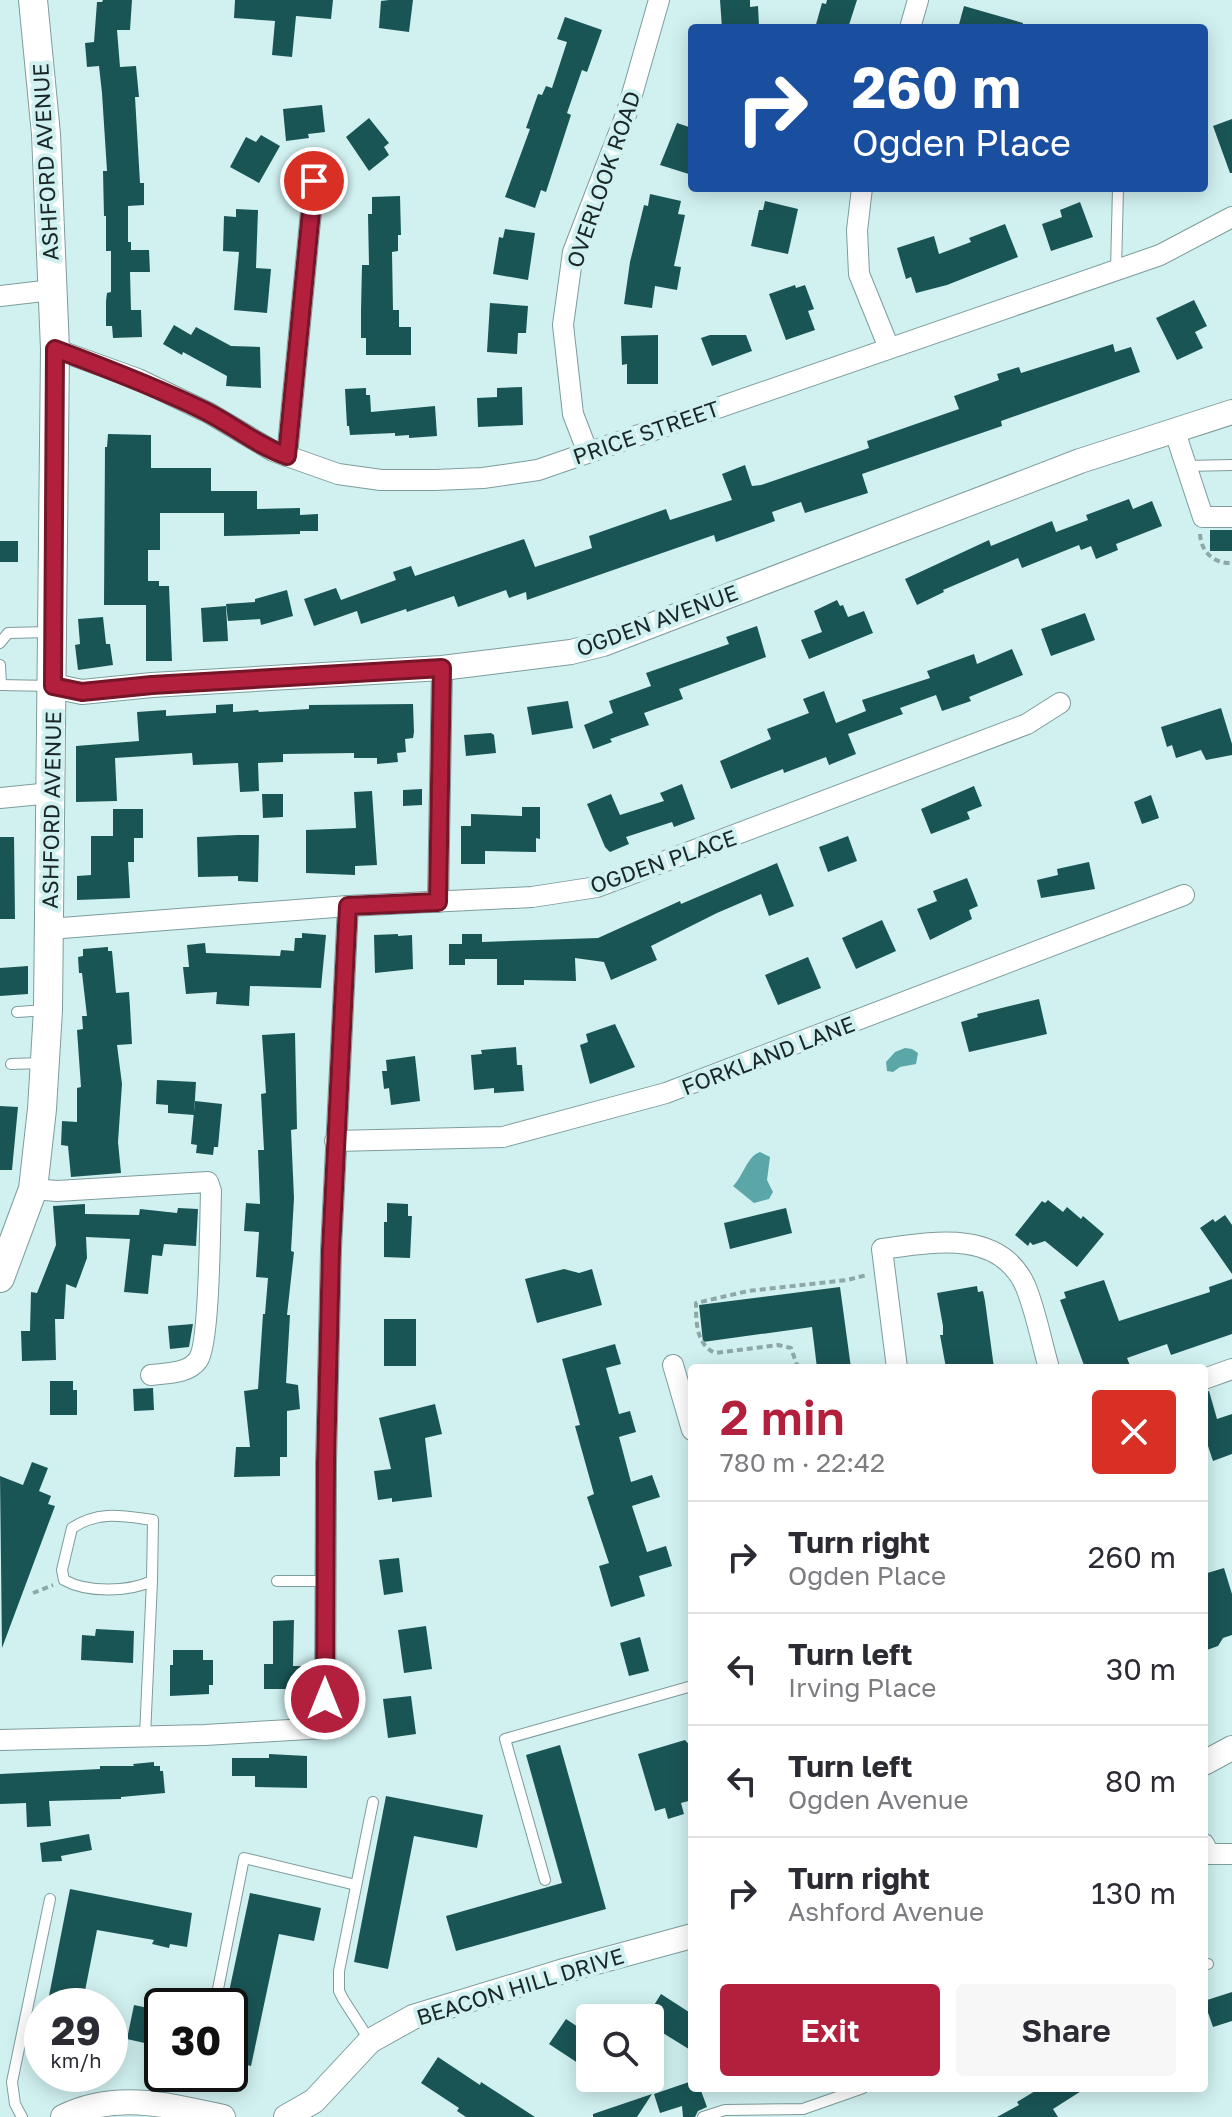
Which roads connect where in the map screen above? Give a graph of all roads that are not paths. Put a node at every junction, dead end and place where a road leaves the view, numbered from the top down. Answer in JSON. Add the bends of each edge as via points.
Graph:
{"nodes":[{"id":1,"x":33,"y":0,"type":"edge"},
{"id":2,"x":659,"y":0,"type":"edge"},
{"id":3,"x":918,"y":0,"type":"edge"},
{"id":4,"x":911,"y":24,"type":"edge"},
{"id":5,"x":314,"y":181,"type":"dead end"},
{"id":6,"x":862,"y":192,"type":"edge"},
{"id":7,"x":1118,"y":192,"type":"edge"},
{"id":8,"x":1232,"y":217,"type":"edge"},
{"id":9,"x":1116,"y":270,"type":"junction"},
{"id":10,"x":52,"y":290,"type":"junction"},
{"id":11,"x":0,"y":296,"type":"edge"},
{"id":12,"x":889,"y":348,"type":"junction"},
{"id":13,"x":55,"y":349,"type":"junction"},
{"id":14,"x":1232,"y":412,"type":"edge"},
{"id":15,"x":1174,"y":429,"type":"junction"},
{"id":16,"x":588,"y":453,"type":"junction"},
{"id":17,"x":287,"y":456,"type":"junction"},
{"id":18,"x":1232,"y":465,"type":"edge"},
{"id":19,"x":1186,"y":466,"type":"junction"},
{"id":20,"x":1232,"y":517,"type":"edge"},
{"id":21,"x":53,"y":632,"type":"junction"},
{"id":22,"x":0,"y":643,"type":"edge"},
{"id":23,"x":0,"y":665,"type":"edge"},
{"id":24,"x":442,"y":668,"type":"junction"},
{"id":25,"x":1,"y":685,"type":"edge"},
{"id":26,"x":53,"y":686,"type":"junction"},
{"id":27,"x":1060,"y":703,"type":"dead end"},
{"id":28,"x":51,"y":793,"type":"junction"},
{"id":29,"x":0,"y":798,"type":"edge"},
{"id":30,"x":1184,"y":895,"type":"dead end"},
{"id":31,"x":438,"y":902,"type":"junction"},
{"id":32,"x":348,"y":906,"type":"junction"},
{"id":33,"x":49,"y":929,"type":"junction"},
{"id":34,"x":48,"y":1010,"type":"junction"},
{"id":35,"x":17,"y":1012,"type":"dead end"},
{"id":36,"x":45,"y":1063,"type":"junction"},
{"id":37,"x":11,"y":1064,"type":"dead end"},
{"id":38,"x":335,"y":1141,"type":"junction"},
{"id":39,"x":33,"y":1189,"type":"junction"},
{"id":40,"x":0,"y":1278,"type":"edge"},
{"id":41,"x":896,"y":1364,"type":"edge"},
{"id":42,"x":1048,"y":1364,"type":"edge"},
{"id":43,"x":673,"y":1365,"type":"dead end"},
{"id":44,"x":1232,"y":1369,"type":"edge"},
{"id":45,"x":151,"y":1375,"type":"dead end"},
{"id":46,"x":1208,"y":1378,"type":"edge"},
{"id":47,"x":688,"y":1416,"type":"edge"},
{"id":48,"x":152,"y":1581,"type":"junction"},
{"id":49,"x":277,"y":1581,"type":"dead end"},
{"id":50,"x":326,"y":1581,"type":"junction"},
{"id":51,"x":688,"y":1687,"type":"edge"},
{"id":52,"x":145,"y":1736,"type":"junction"},
{"id":53,"x":0,"y":1740,"type":"edge"},
{"id":54,"x":1232,"y":1748,"type":"edge"},
{"id":55,"x":1208,"y":1761,"type":"edge"},
{"id":56,"x":373,"y":1802,"type":"dead end"},
{"id":57,"x":1208,"y":1852,"type":"edge"},
{"id":58,"x":1232,"y":1854,"type":"edge"},
{"id":59,"x":545,"y":1880,"type":"dead end"},
{"id":60,"x":356,"y":1885,"type":"junction"},
{"id":61,"x":50,"y":1899,"type":"dead end"},
{"id":62,"x":688,"y":1937,"type":"edge"},
{"id":63,"x":218,"y":1988,"type":"edge"},
{"id":64,"x":370,"y":2041,"type":"junction"},
{"id":65,"x":852,"y":2092,"type":"edge"},
{"id":66,"x":22,"y":2117,"type":"edge"},
{"id":67,"x":63,"y":2117,"type":"edge"},
{"id":68,"x":223,"y":2117,"type":"edge"},
{"id":69,"x":286,"y":2117,"type":"edge"},
{"id":70,"x":703,"y":2117,"type":"edge"}],
"edges":[{"from":1,"to":10,"type":"main road","name":"ASHFORD AVENUE","via":[[46,134]]},
{"from":2,"to":16,"type":"street","name":"OVERLOOK ROAD","via":[[627,112],[573,252],[563,325],[573,414]]},
{"from":3,"to":4,"type":"street"},
{"from":5,"to":17,"type":"street"},
{"from":6,"to":12,"type":"street","via":[[859,274]]},
{"from":7,"to":9,"type":"lane"},
{"from":8,"to":9,"type":"street","name":"PRICE STREET","via":[[1160,255]]},
{"from":9,"to":12,"type":"street","name":"PRICE STREET"},
{"from":10,"to":11,"type":"street"},
{"from":10,"to":13,"type":"main road","name":"ASHFORD AVENUE"},
{"from":12,"to":16,"type":"street","name":"PRICE STREET"},
{"from":13,"to":17,"type":"street","name":"PRICE STREET","via":[[138,379]]},
{"from":13,"to":21,"type":"main road","name":"ASHFORD AVENUE"},
{"from":14,"to":15,"type":"street","name":"OGDEN AVENUE"},
{"from":15,"to":19,"type":"street"},
{"from":15,"to":24,"type":"street","name":"OGDEN AVENUE","via":[[603,644]]},
{"from":16,"to":17,"type":"street","name":"PRICE STREET","via":[[538,470],[435,480],[338,474]]},
{"from":18,"to":19,"type":"lane"},
{"from":19,"to":20,"type":"street","via":[[1203,517]]},
{"from":21,"to":22,"type":"lane","via":[[8,633]]},
{"from":21,"to":26,"type":"main road","name":"ASHFORD AVENUE"},
{"from":23,"to":25,"type":"lane"},
{"from":24,"to":26,"type":"street","name":"OGDEN AVENUE","via":[[82,692]]},
{"from":24,"to":31,"type":"street"},
{"from":25,"to":26,"type":"lane"},
{"from":26,"to":28,"type":"main road","name":"ASHFORD AVENUE"},
{"from":27,"to":31,"type":"street","name":"OGDEN PLACE","via":[[1027,724],[597,887]]},
{"from":28,"to":29,"type":"street"},
{"from":28,"to":33,"type":"main road","name":"ASHFORD AVENUE"},
{"from":30,"to":38,"type":"street","name":"FORKLAND LANE","via":[[652,1098],[503,1137]]},
{"from":31,"to":32,"type":"street","name":"OGDEN PLACE"},
{"from":32,"to":33,"type":"street","name":"OGDEN PLACE"},
{"from":32,"to":38,"type":"street"},
{"from":33,"to":34,"type":"main road","name":"ASHFORD AVENUE"},
{"from":34,"to":35,"type":"lane"},
{"from":34,"to":36,"type":"main road","name":"ASHFORD AVENUE"},
{"from":36,"to":37,"type":"lane"},
{"from":36,"to":39,"type":"main road","name":"ASHFORD AVENUE"},
{"from":38,"to":50,"type":"street"},
{"from":39,"to":40,"type":"main road","name":"ASHFORD AVENUE"},
{"from":39,"to":45,"type":"street","via":[[208,1182],[205,1334],[199,1359],[188,1369]]},
{"from":41,"to":42,"type":"street","via":[[882,1249],[926,1243],[970,1243],[1000,1254],[1024,1283]]},
{"from":43,"to":47,"type":"street"},
{"from":44,"to":46,"type":"street"},
{"from":48,"to":48,"type":"lane","via":[[153,1520],[109,1514],[72,1528],[64,1580],[78,1588],[139,1587]]},
{"from":48,"to":52,"type":"lane"},
{"from":49,"to":50,"type":"lane"},
{"from":50,"to":52,"type":"street","via":[[325,1728]]},
{"from":51,"to":59,"type":"lane","via":[[505,1739]]},
{"from":52,"to":53,"type":"street"},
{"from":54,"to":55,"type":"street"},
{"from":56,"to":60,"type":"lane"},
{"from":57,"to":58,"type":"street"},
{"from":60,"to":63,"type":"lane","via":[[244,1858]]},
{"from":60,"to":64,"type":"lane","via":[[339,1991]]},
{"from":61,"to":66,"type":"lane","via":[[12,2082]]},
{"from":62,"to":64,"type":"street","name":"BEACON HILL DRIVE","via":[[413,2017]]},
{"from":64,"to":69,"type":"street","name":"BEACON HILL DRIVE","via":[[314,2101]]},
{"from":65,"to":70,"type":"lane","via":[[803,2109],[725,2110]]},
{"from":67,"to":68,"type":"street","via":[[113,2102],[157,2102]]}]}
